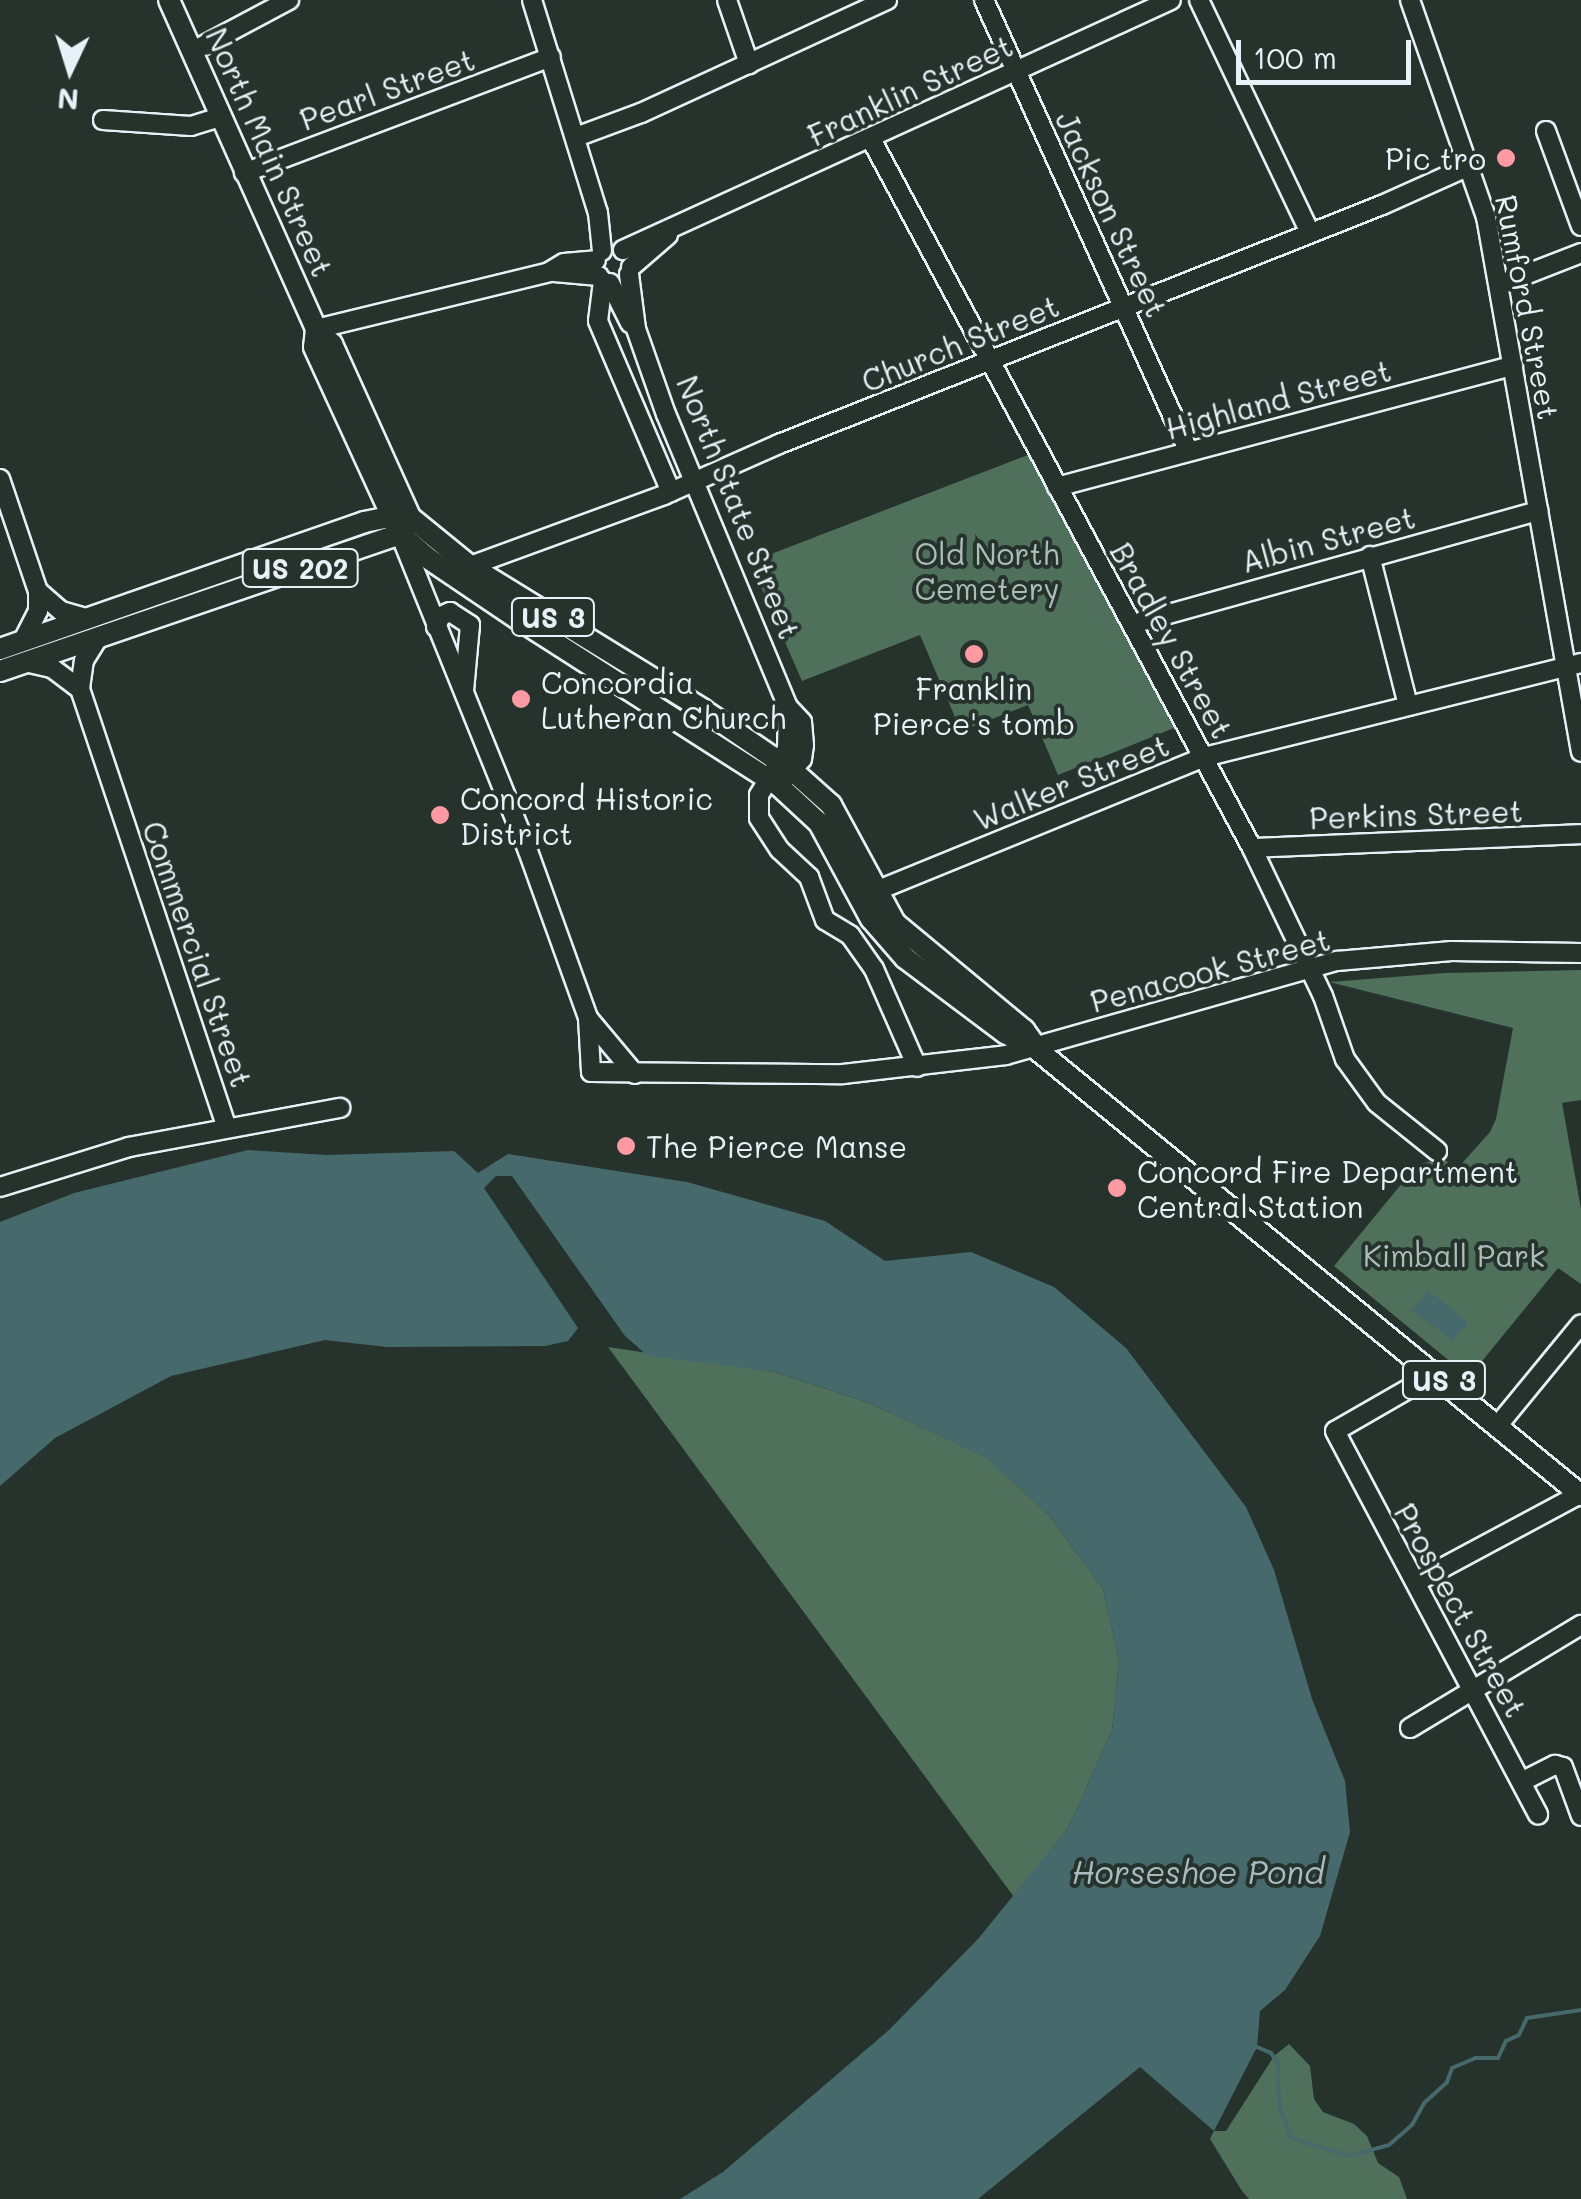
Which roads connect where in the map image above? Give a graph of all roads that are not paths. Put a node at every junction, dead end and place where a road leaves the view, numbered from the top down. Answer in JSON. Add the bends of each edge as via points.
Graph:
{"nodes":[{"id":1,"x":169,"y":0,"type":"edge"},
{"id":2,"x":289,"y":0,"type":"edge"},
{"id":3,"x":532,"y":0,"type":"edge"},
{"id":4,"x":727,"y":0,"type":"edge"},
{"id":5,"x":984,"y":0,"type":"edge"},
{"id":6,"x":1171,"y":0,"type":"edge"},
{"id":7,"x":1199,"y":0,"type":"edge"},
{"id":8,"x":1410,"y":0,"type":"edge"},
{"id":9,"x":881,"y":1,"type":"edge"},
{"id":10,"x":194,"y":51,"type":"junction"},
{"id":11,"x":550,"y":57,"type":"junction"},
{"id":12,"x":748,"y":64,"type":"junction"},
{"id":13,"x":1016,"y":71,"type":"junction"},
{"id":14,"x":220,"y":118,"type":"junction"},
{"id":15,"x":103,"y":120,"type":"dead end"},
{"id":16,"x":1546,"y":131,"type":"dead end"},
{"id":17,"x":576,"y":137,"type":"junction"},
{"id":18,"x":871,"y":139,"type":"junction"},
{"id":19,"x":1469,"y":166,"type":"junction"},
{"id":20,"x":244,"y":173,"type":"junction"},
{"id":21,"x":1581,"y":226,"type":"edge"},
{"id":22,"x":1310,"y":231,"type":"junction"},
{"id":23,"x":1581,"y":253,"type":"edge"},
{"id":24,"x":612,"y":266,"type":"junction"},
{"id":25,"x":1498,"y":285,"type":"junction"},
{"id":26,"x":1126,"y":307,"type":"junction"},
{"id":27,"x":316,"y":329,"type":"junction"},
{"id":28,"x":990,"y":359,"type":"junction"},
{"id":29,"x":1513,"y":366,"type":"junction"},
{"id":30,"x":1189,"y":451,"type":"junction"},
{"id":31,"x":0,"y":480,"type":"edge"},
{"id":32,"x":692,"y":481,"type":"junction"},
{"id":33,"x":1057,"y":487,"type":"junction"},
{"id":34,"x":670,"y":492,"type":"junction"},
{"id":35,"x":1538,"y":511,"type":"junction"},
{"id":36,"x":389,"y":514,"type":"junction"},
{"id":37,"x":405,"y":525,"type":"junction"},
{"id":38,"x":1370,"y":556,"type":"junction"},
{"id":39,"x":470,"y":566,"type":"junction"},
{"id":40,"x":38,"y":591,"type":"junction"},
{"id":41,"x":197,"y":592,"type":"junction"},
{"id":42,"x":1133,"y":624,"type":"junction"},
{"id":43,"x":436,"y":627,"type":"junction"},
{"id":44,"x":93,"y":628,"type":"junction"},
{"id":45,"x":0,"y":641,"type":"edge"},
{"id":46,"x":0,"y":649,"type":"edge"},
{"id":47,"x":24,"y":652,"type":"junction"},
{"id":48,"x":1574,"y":664,"type":"edge"},
{"id":49,"x":0,"y":671,"type":"edge"},
{"id":50,"x":80,"y":689,"type":"junction"},
{"id":51,"x":464,"y":692,"type":"junction"},
{"id":52,"x":1408,"y":704,"type":"junction"},
{"id":53,"x":1581,"y":752,"type":"edge"},
{"id":54,"x":1204,"y":757,"type":"junction"},
{"id":55,"x":780,"y":774,"type":"junction"},
{"id":56,"x":1581,"y":834,"type":"edge"},
{"id":57,"x":1252,"y":848,"type":"junction"},
{"id":58,"x":876,"y":891,"type":"junction"},
{"id":59,"x":1581,"y":953,"type":"edge"},
{"id":60,"x":1308,"y":966,"type":"junction"},
{"id":61,"x":588,"y":1018,"type":"junction"},
{"id":62,"x":1035,"y":1048,"type":"junction"},
{"id":63,"x":917,"y":1067,"type":"junction"},
{"id":64,"x":591,"y":1072,"type":"joint"},
{"id":65,"x":635,"y":1074,"type":"junction"},
{"id":66,"x":340,"y":1108,"type":"dead end"},
{"id":67,"x":227,"y":1128,"type":"junction"},
{"id":68,"x":1437,"y":1152,"type":"dead end"},
{"id":69,"x":0,"y":1186,"type":"edge"},
{"id":70,"x":1581,"y":1324,"type":"edge"},
{"id":71,"x":1436,"y":1373,"type":"junction"},
{"id":72,"x":1498,"y":1424,"type":"junction"},
{"id":73,"x":1580,"y":1494,"type":"edge"},
{"id":74,"x":1416,"y":1582,"type":"junction"},
{"id":75,"x":1581,"y":1625,"type":"edge"},
{"id":76,"x":1473,"y":1689,"type":"junction"},
{"id":77,"x":1410,"y":1728,"type":"dead end"},
{"id":78,"x":1523,"y":1780,"type":"junction"},
{"id":79,"x":1538,"y":1815,"type":"dead end"},
{"id":80,"x":1581,"y":1816,"type":"edge"}],
"edges":[{"from":1,"to":10,"type":"main road","name":"North Main Street","number":"US 3"},
{"from":2,"to":10,"type":"street"},
{"from":3,"to":11,"type":"street","name":"North State Street"},
{"from":4,"to":12,"type":"street"},
{"from":5,"to":13,"type":"street","name":"Jackson Street"},
{"from":6,"to":13,"type":"street","name":"Franklin Street"},
{"from":7,"to":22,"type":"street"},
{"from":8,"to":19,"type":"street","name":"Rumford Street"},
{"from":9,"to":12,"type":"street"},
{"from":10,"to":14,"type":"main road","name":"North Main Street","number":"US 3"},
{"from":11,"to":17,"type":"street","name":"North State Street"},
{"from":11,"to":20,"type":"street","name":"Pearl Street"},
{"from":12,"to":17,"type":"street"},
{"from":13,"to":18,"type":"street","name":"Franklin Street"},
{"from":13,"to":26,"type":"street","name":"Jackson Street"},
{"from":14,"to":15,"type":"street","via":[[192,126]]},
{"from":14,"to":20,"type":"main road","name":"North Main Street","number":"US 3"},
{"from":16,"to":21,"type":"street"},
{"from":17,"to":24,"type":"street","name":"North State Street"},
{"from":18,"to":24,"type":"street","name":"Franklin Street","via":[[672,230]]},
{"from":18,"to":28,"type":"street","name":"Bradley Street"},
{"from":19,"to":22,"type":"street","name":"Church Street"},
{"from":19,"to":25,"type":"street","name":"Rumford Street"},
{"from":20,"to":27,"type":"main road","name":"North Main Street","number":"US 3"},
{"from":22,"to":26,"type":"street","name":"Church Street"},
{"from":23,"to":25,"type":"street"},
{"from":24,"to":27,"type":"street","name":"Franklin Street","via":[[548,272]]},
{"from":24,"to":32,"type":"street","name":"North State Street"},
{"from":24,"to":34,"type":"street","via":[[598,321]]},
{"from":25,"to":29,"type":"street","name":"Rumford Street"},
{"from":26,"to":28,"type":"street","name":"Church Street"},
{"from":26,"to":30,"type":"street","name":"Jackson Street"},
{"from":27,"to":36,"type":"main road","name":"North Main Street","number":"US 3","via":[[314,347]]},
{"from":27,"to":37,"type":"main road","name":"North Main Street","number":"US 3","via":[[332,344]]},
{"from":28,"to":32,"type":"street","name":"Church Street"},
{"from":28,"to":33,"type":"street","name":"Bradley Street"},
{"from":29,"to":30,"type":"street","name":"Highland Street"},
{"from":29,"to":35,"type":"street","name":"Rumford Street"},
{"from":30,"to":33,"type":"street","name":"Highland Street"},
{"from":31,"to":40,"type":"street"},
{"from":32,"to":34,"type":"street","name":"Church Street"},
{"from":32,"to":55,"type":"street","name":"North State Street","via":[[788,707],[804,727],[802,759]]},
{"from":33,"to":42,"type":"street","name":"Bradley Street"},
{"from":34,"to":39,"type":"street","name":"Church Street"},
{"from":35,"to":38,"type":"street","name":"Albin Street"},
{"from":35,"to":48,"type":"street","name":"Rumford Street"},
{"from":36,"to":37,"type":"main road","number":"US 3"},
{"from":36,"to":41,"type":"main road","number":"US 202"},
{"from":37,"to":39,"type":"main road","number":"US 3"},
{"from":37,"to":41,"type":"main road","number":"US 202"},
{"from":37,"to":43,"type":"street","name":"North Main Street"},
{"from":37,"to":55,"type":"main road","number":"US 3","via":[[503,608]]},
{"from":38,"to":42,"type":"street","name":"Albin Street"},
{"from":38,"to":52,"type":"street"},
{"from":39,"to":55,"type":"main road","number":"US 3"},
{"from":40,"to":44,"type":"street"},
{"from":40,"to":47,"type":"street"},
{"from":41,"to":44,"type":"main road","number":"US 202"},
{"from":42,"to":54,"type":"street","name":"Bradley Street"},
{"from":43,"to":51,"type":"street","name":"North Main Street"},
{"from":43,"to":51,"type":"street","name":"North Main Street","via":[[450,612],[470,625]]},
{"from":44,"to":47,"type":"main road","number":"US 202"},
{"from":44,"to":50,"type":"street"},
{"from":45,"to":47,"type":"main road"},
{"from":46,"to":47,"type":"main road","number":"US 202"},
{"from":47,"to":49,"type":"main road","number":"US 202"},
{"from":47,"to":50,"type":"street"},
{"from":48,"to":52,"type":"street","name":"Walker Street"},
{"from":48,"to":53,"type":"street","name":"Rumford Street"},
{"from":50,"to":67,"type":"street","name":"Commercial Street"},
{"from":51,"to":61,"type":"street","name":"North Main Street"},
{"from":52,"to":54,"type":"street","name":"Walker Street"},
{"from":54,"to":57,"type":"street","name":"Bradley Street"},
{"from":54,"to":58,"type":"street","name":"Walker Street"},
{"from":55,"to":58,"type":"main road","number":"US 3","via":[[830,805]]},
{"from":55,"to":62,"type":"main road","number":"US 3","via":[[819,823],[887,941],[1005,1033]]},
{"from":55,"to":63,"type":"street","via":[[760,806],[764,827],[809,878],[825,920],[850,935],[874,969]]},
{"from":56,"to":57,"type":"street","name":"Perkins Street"},
{"from":57,"to":60,"type":"street","name":"Bradley Street"},
{"from":58,"to":62,"type":"main road","number":"US 3","via":[[895,923],[1024,1030]]},
{"from":59,"to":60,"type":"street","name":"Penacook Street","via":[[1452,952]]},
{"from":60,"to":62,"type":"street","name":"Penacook Street"},
{"from":60,"to":68,"type":"street","name":"Bradley Street","via":[[1351,1069],[1377,1103]]},
{"from":61,"to":64,"type":"street","name":"North Main Street"},
{"from":61,"to":65,"type":"street","name":"North Main Street"},
{"from":62,"to":63,"type":"street","name":"Penacook Street"},
{"from":62,"to":71,"type":"main road","number":"US 3"},
{"from":63,"to":65,"type":"street","name":"Penacook Street","via":[[815,1076]]},
{"from":64,"to":65,"type":"street","name":"Penacook Street"},
{"from":66,"to":67,"type":"street"},
{"from":67,"to":69,"type":"street","name":"Commercial Street","via":[[90,1156]]},
{"from":70,"to":72,"type":"street"},
{"from":71,"to":72,"type":"main road","number":"US 3"},
{"from":71,"to":74,"type":"street","name":"Prospect Street","via":[[1335,1431]]},
{"from":72,"to":73,"type":"main road","number":"US 3"},
{"from":73,"to":74,"type":"street"},
{"from":74,"to":76,"type":"street","name":"Prospect Street"},
{"from":75,"to":76,"type":"street"},
{"from":76,"to":77,"type":"street"},
{"from":76,"to":78,"type":"street","name":"Prospect Street"},
{"from":78,"to":79,"type":"street","name":"Prospect Street"},
{"from":78,"to":80,"type":"street","via":[[1562,1767]]}]}
